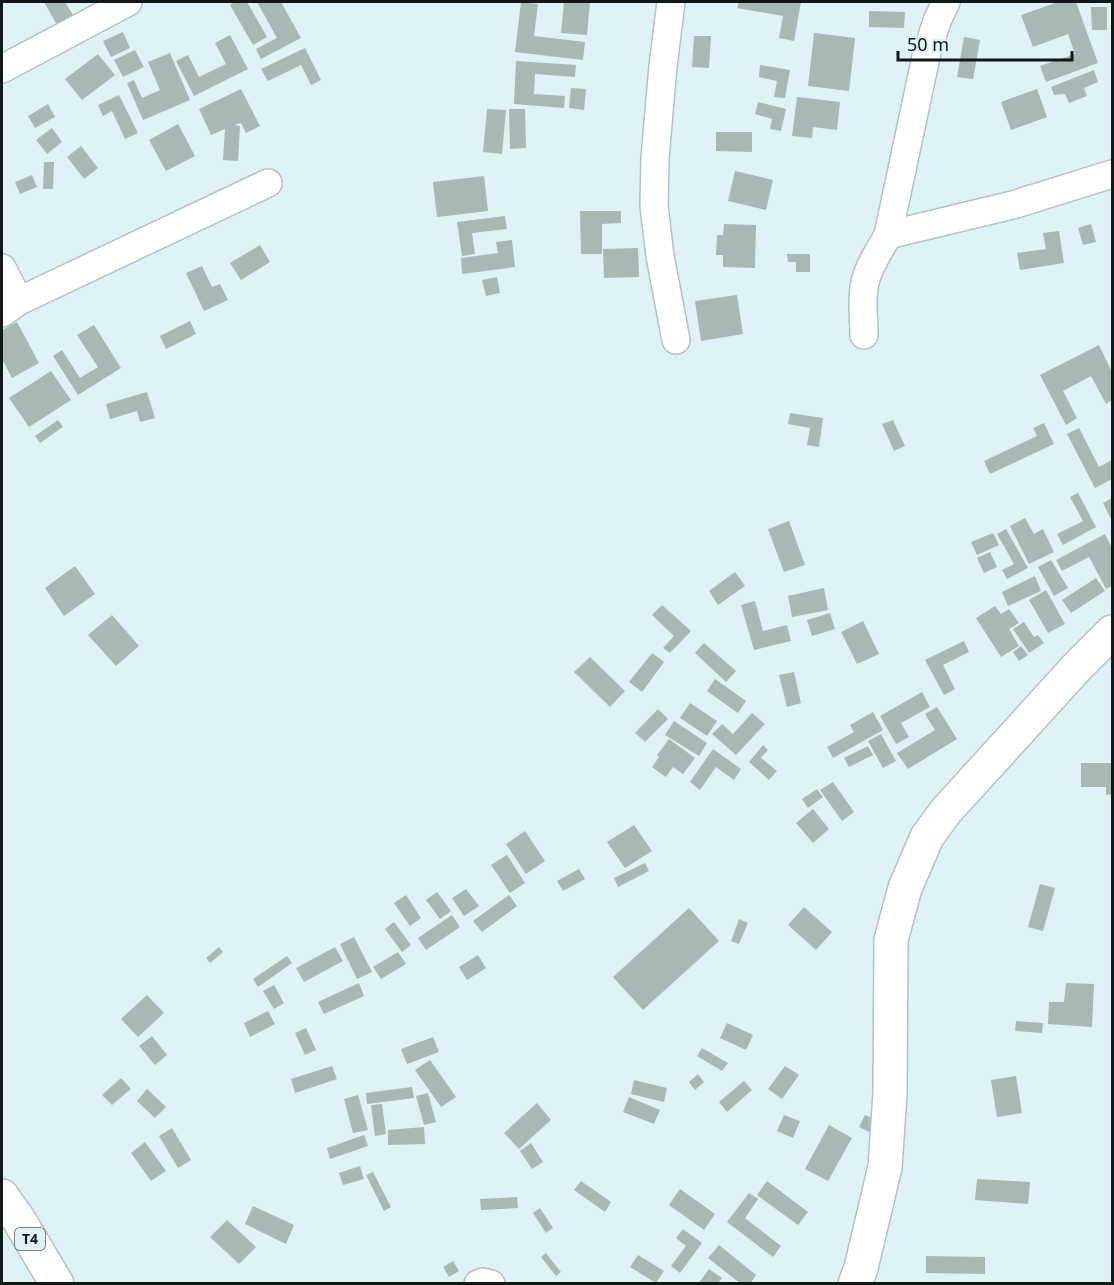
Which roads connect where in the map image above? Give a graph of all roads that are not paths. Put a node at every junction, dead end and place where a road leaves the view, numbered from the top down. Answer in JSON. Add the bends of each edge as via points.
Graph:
{"nodes":[{"id":1,"x":128,"y":2,"type":"edge"},
{"id":2,"x":672,"y":2,"type":"edge"},
{"id":3,"x":946,"y":2,"type":"edge"},
{"id":4,"x":2,"y":69,"type":"edge"},
{"id":5,"x":1113,"y":174,"type":"edge"},
{"id":6,"x":268,"y":183,"type":"dead end"},
{"id":7,"x":888,"y":235,"type":"junction"},
{"id":8,"x":2,"y":268,"type":"edge"},
{"id":9,"x":10,"y":307,"type":"edge"},
{"id":10,"x":864,"y":335,"type":"dead end"},
{"id":11,"x":676,"y":340,"type":"dead end"},
{"id":12,"x":1113,"y":632,"type":"edge"},
{"id":13,"x":2,"y":1196,"type":"edge"},
{"id":14,"x":57,"y":1284,"type":"edge"},
{"id":15,"x":478,"y":1284,"type":"edge"},
{"id":16,"x":491,"y":1284,"type":"edge"},
{"id":17,"x":855,"y":1284,"type":"edge"}],
"edges":[{"from":1,"to":4,"type":"street"},
{"from":2,"to":11,"type":"street","via":[[663,66],[654,206]]},
{"from":3,"to":7,"type":"street","via":[[927,52]]},
{"from":5,"to":7,"type":"street","via":[[1016,204]]},
{"from":6,"to":9,"type":"street"},
{"from":7,"to":10,"type":"street","via":[[865,282]]},
{"from":8,"to":9,"type":"street"},
{"from":12,"to":17,"type":"main road","via":[[946,811],[927,837],[906,888],[891,940],[890,1094],[885,1167]]},
{"from":13,"to":14,"type":"main road","number":"T4"},
{"from":15,"to":16,"type":"street"}]}
